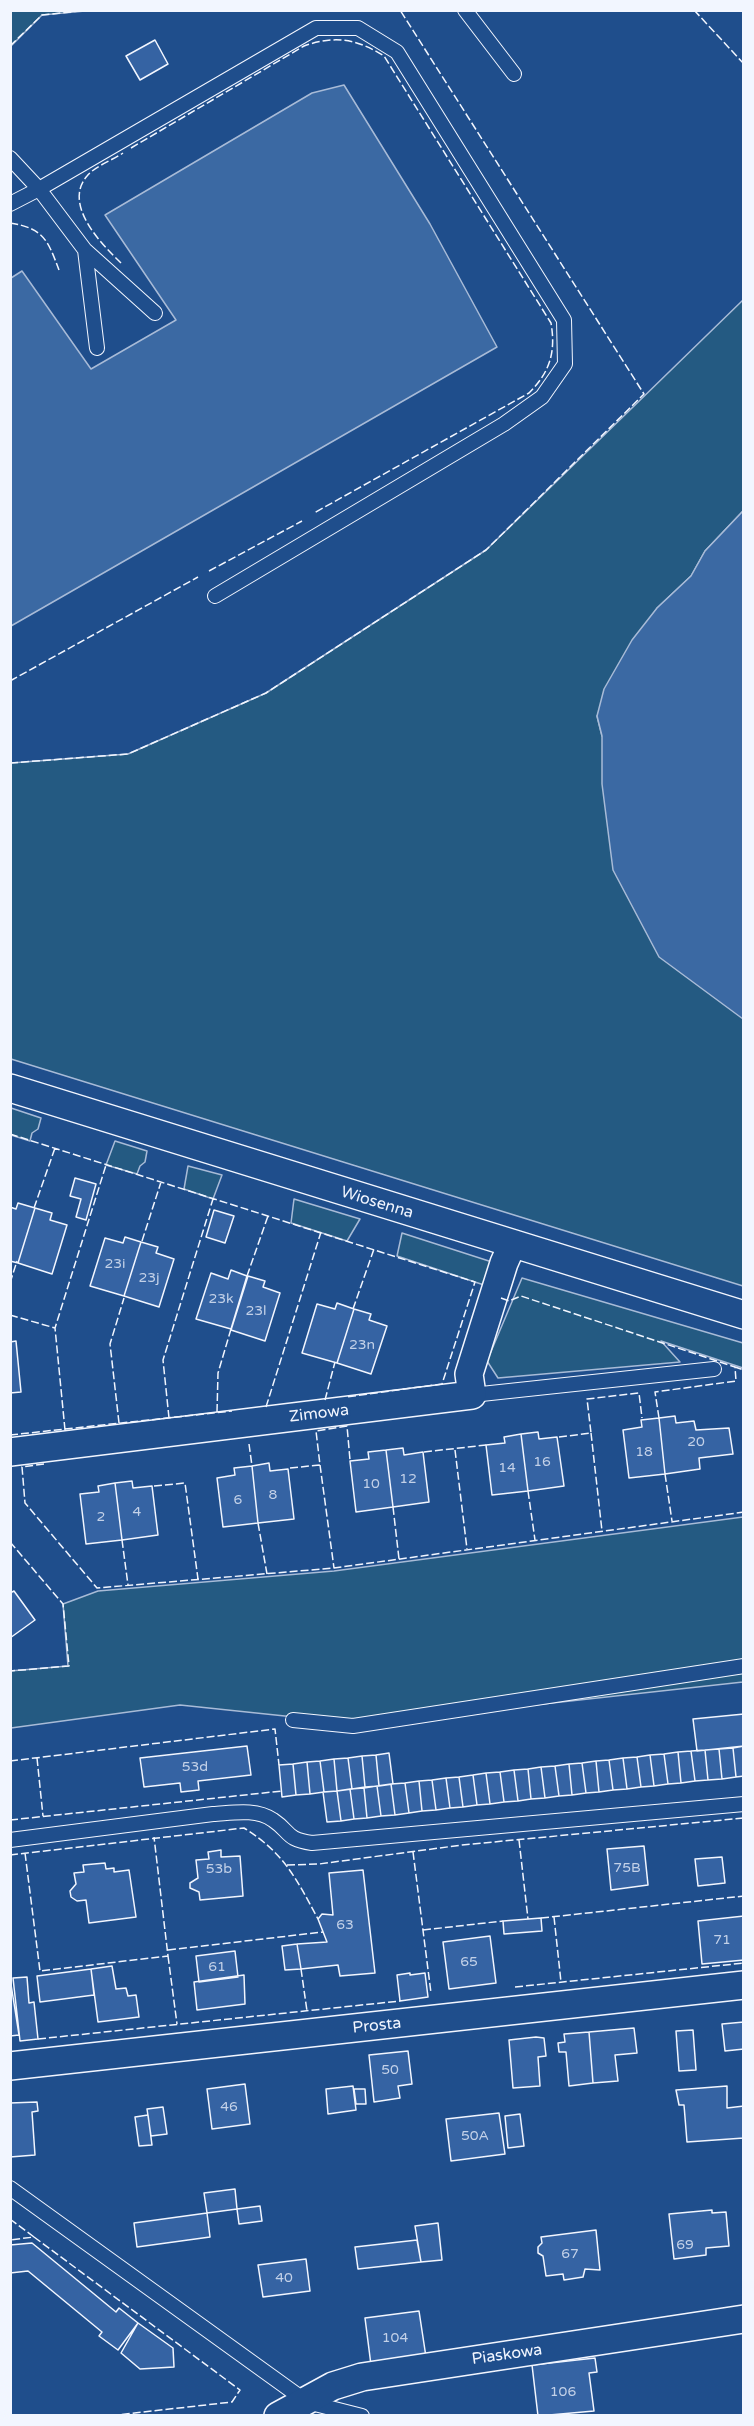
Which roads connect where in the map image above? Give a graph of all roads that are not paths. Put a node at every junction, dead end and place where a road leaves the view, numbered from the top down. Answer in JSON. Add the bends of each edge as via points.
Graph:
{"nodes":[{"id":1,"x":465,"y":10,"type":"edge"},
{"id":2,"x":514,"y":74,"type":"dead end"},
{"id":3,"x":10,"y":158,"type":"edge"},
{"id":4,"x":39,"y":189,"type":"junction"},
{"id":5,"x":10,"y":204,"type":"edge"},
{"id":6,"x":85,"y":250,"type":"junction"},
{"id":7,"x":155,"y":313,"type":"dead end"},
{"id":8,"x":97,"y":348,"type":"dead end"},
{"id":9,"x":215,"y":596,"type":"dead end"},
{"id":10,"x":10,"y":1088,"type":"edge"},
{"id":11,"x":512,"y":1245,"type":"junction"},
{"id":12,"x":744,"y":1315,"type":"edge"},
{"id":13,"x":714,"y":1369,"type":"dead end"},
{"id":14,"x":472,"y":1395,"type":"junction"},
{"id":15,"x":10,"y":1452,"type":"edge"},
{"id":16,"x":744,"y":1666,"type":"edge"},
{"id":17,"x":293,"y":1720,"type":"dead end"},
{"id":18,"x":744,"y":1804,"type":"edge"},
{"id":19,"x":10,"y":1840,"type":"edge"},
{"id":20,"x":744,"y":1985,"type":"edge"},
{"id":21,"x":10,"y":2066,"type":"edge"},
{"id":22,"x":10,"y":2188,"type":"edge"},
{"id":23,"x":744,"y":2319,"type":"edge"},
{"id":24,"x":307,"y":2402,"type":"junction"},
{"id":25,"x":278,"y":2415,"type":"edge"},
{"id":26,"x":362,"y":2415,"type":"edge"}],
"edges":[{"from":1,"to":2,"type":"lane"},
{"from":3,"to":4,"type":"lane"},
{"from":4,"to":5,"type":"lane"},
{"from":4,"to":6,"type":"lane"},
{"from":4,"to":9,"type":"lane","via":[[316,28],[358,28],[397,52],[564,320],[565,364],[542,397],[504,424]]},
{"from":6,"to":7,"type":"lane"},
{"from":6,"to":8,"type":"lane"},
{"from":10,"to":11,"type":"street","name":"Wiosenna"},
{"from":11,"to":12,"type":"street","name":"Wiosenna"},
{"from":11,"to":14,"type":"street","via":[[469,1374]]},
{"from":13,"to":14,"type":"lane"},
{"from":14,"to":15,"type":"street","name":"Zimowa"},
{"from":16,"to":17,"type":"lane","via":[[353,1726]]},
{"from":18,"to":19,"type":"lane","via":[[312,1843],[287,1835],[264,1816],[246,1812]]},
{"from":20,"to":21,"type":"street","name":"Prosta"},
{"from":22,"to":24,"type":"lane"},
{"from":23,"to":24,"type":"street","name":"Piaskowa","via":[[362,2377],[333,2386]]},
{"from":24,"to":25,"type":"street","name":"Piaskowa"},
{"from":24,"to":26,"type":"lane"}]}
